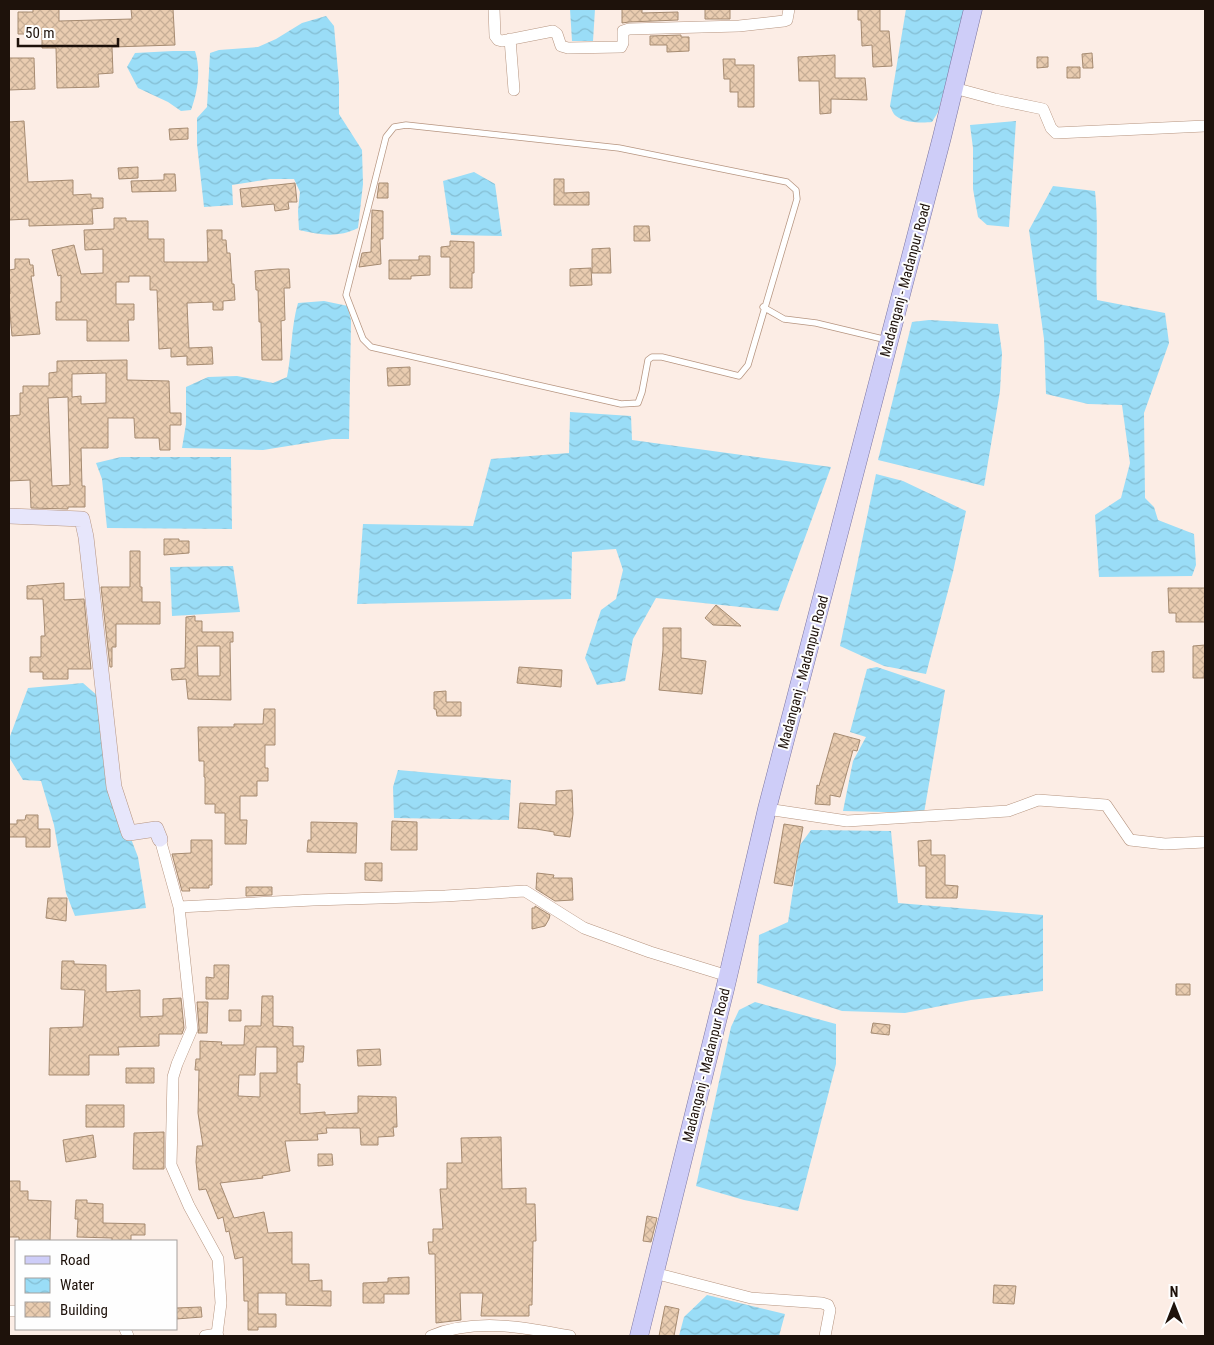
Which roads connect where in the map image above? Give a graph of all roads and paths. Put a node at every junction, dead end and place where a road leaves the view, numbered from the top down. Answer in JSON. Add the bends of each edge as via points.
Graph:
{"nodes":[{"id":1,"x":494,"y":9,"type":"edge"},
{"id":2,"x":789,"y":9,"type":"edge"},
{"id":3,"x":973,"y":9,"type":"edge"},
{"id":4,"x":510,"y":39,"type":"junction"},
{"id":5,"x":954,"y":88,"type":"junction"},
{"id":6,"x":514,"y":90,"type":"dead end"},
{"id":7,"x":1205,"y":126,"type":"edge"},
{"id":8,"x":764,"y":308,"type":"junction"},
{"id":9,"x":889,"y":340,"type":"junction"},
{"id":10,"x":9,"y":516,"type":"edge"},
{"id":11,"x":767,"y":809,"type":"junction"},
{"id":12,"x":160,"y":839,"type":"joint"},
{"id":13,"x":1205,"y":842,"type":"edge"},
{"id":14,"x":179,"y":907,"type":"junction"},
{"id":15,"x":728,"y":976,"type":"junction"},
{"id":16,"x":654,"y":1273,"type":"junction"},
{"id":17,"x":218,"y":1335,"type":"edge"},
{"id":18,"x":206,"y":1336,"type":"edge"},
{"id":19,"x":431,"y":1336,"type":"edge"},
{"id":20,"x":570,"y":1336,"type":"edge"},
{"id":21,"x":639,"y":1336,"type":"edge"},
{"id":22,"x":825,"y":1336,"type":"edge"}],
"edges":[{"from":1,"to":4,"type":"street","via":[[498,40]]},
{"from":2,"to":4,"type":"street","via":[[787,20],[748,25],[625,29],[621,47],[564,48],[553,31]]},
{"from":3,"to":5,"type":"main road","name":"Madanganj - Madanpur Road"},
{"from":4,"to":6,"type":"street"},
{"from":5,"to":7,"type":"street","via":[[1043,109],[1056,133]]},
{"from":5,"to":9,"type":"main road","name":"Madanganj - Madanpur Road"},
{"from":8,"to":8,"type":"lane","via":[[797,199],[796,190],[786,182],[619,148],[406,125],[394,127],[386,137],[346,295],[363,339],[371,348],[621,404],[638,403],[648,360],[652,356],[739,376],[748,364]]},
{"from":8,"to":9,"type":"lane","via":[[784,318]]},
{"from":9,"to":11,"type":"main road","name":"Madanganj - Madanpur Road"},
{"from":10,"to":12,"type":"street","via":[[82,519],[114,786],[129,833],[156,829]]},
{"from":11,"to":13,"type":"street","via":[[847,821],[1008,811],[1038,800],[1106,805],[1130,840],[1165,844]]},
{"from":11,"to":15,"type":"main road","name":"Madanganj - Madanpur Road"},
{"from":12,"to":14,"type":"street"},
{"from":14,"to":15,"type":"street","via":[[525,891],[584,928]]},
{"from":14,"to":17,"type":"street","via":[[192,1028],[173,1077],[171,1165],[218,1259],[221,1303]]},
{"from":15,"to":16,"type":"main road","name":"Madanganj - Madanpur Road"},
{"from":16,"to":21,"type":"main road","name":"Madanganj - Madanpur Road"},
{"from":16,"to":22,"type":"street","via":[[751,1298],[828,1305]]},
{"from":17,"to":18,"type":"street"},
{"from":19,"to":20,"type":"street","via":[[445,1330],[513,1326]]}]}
